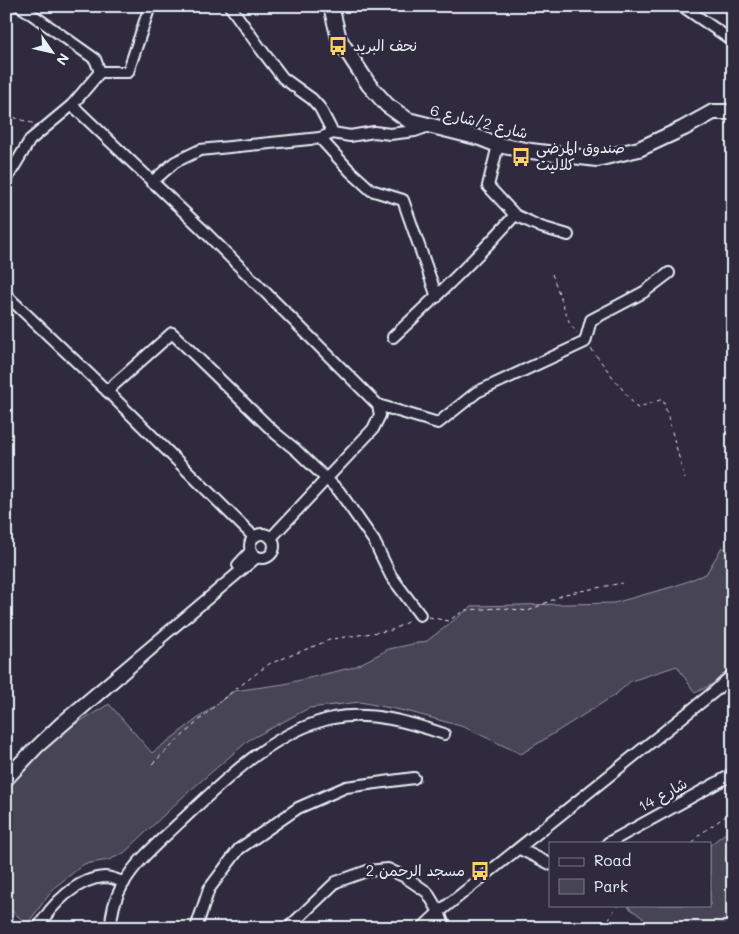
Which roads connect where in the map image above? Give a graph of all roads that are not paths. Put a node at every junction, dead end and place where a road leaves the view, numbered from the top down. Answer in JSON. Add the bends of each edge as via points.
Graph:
{"nodes":[{"id":1,"x":20,"y":6,"type":"edge"},
{"id":2,"x":150,"y":6,"type":"edge"},
{"id":3,"x":230,"y":6,"type":"edge"},
{"id":4,"x":331,"y":6,"type":"edge"},
{"id":5,"x":682,"y":6,"type":"edge"},
{"id":6,"x":733,"y":41,"type":"edge"},
{"id":7,"x":100,"y":72,"type":"junction"},
{"id":8,"x":72,"y":105,"type":"junction"},
{"id":9,"x":733,"y":112,"type":"edge"},
{"id":10,"x":430,"y":126,"type":"junction"},
{"id":11,"x":333,"y":134,"type":"junction"},
{"id":12,"x":320,"y":138,"type":"junction"},
{"id":13,"x":498,"y":145,"type":"junction"},
{"id":14,"x":10,"y":166,"type":"edge"},
{"id":15,"x":6,"y":180,"type":"edge"},
{"id":16,"x":152,"y":182,"type":"junction"},
{"id":17,"x":515,"y":215,"type":"junction"},
{"id":18,"x":568,"y":235,"type":"dead end"},
{"id":19,"x":669,"y":273,"type":"dead end"},
{"id":20,"x":6,"y":295,"type":"edge"},
{"id":21,"x":437,"y":297,"type":"junction"},
{"id":22,"x":393,"y":337,"type":"dead end"},
{"id":23,"x":107,"y":391,"type":"junction"},
{"id":24,"x":378,"y":405,"type":"junction"},
{"id":25,"x":326,"y":479,"type":"junction"},
{"id":26,"x":254,"y":537,"type":"junction"},
{"id":27,"x":271,"y":538,"type":"junction"},
{"id":28,"x":254,"y":554,"type":"junction"},
{"id":29,"x":244,"y":566,"type":"junction"},
{"id":30,"x":420,"y":615,"type":"road end"},
{"id":31,"x":731,"y":678,"type":"edge"},
{"id":32,"x":444,"y":734,"type":"dead end"},
{"id":33,"x":6,"y":767,"type":"edge"},
{"id":34,"x":733,"y":774,"type":"edge"},
{"id":35,"x":6,"y":775,"type":"edge"},
{"id":36,"x":414,"y":778,"type":"dead end"},
{"id":37,"x":6,"y":785,"type":"edge"},
{"id":38,"x":610,"y":842,"type":"edge"},
{"id":39,"x":520,"y":849,"type":"junction"},
{"id":40,"x":549,"y":864,"type":"edge"},
{"id":41,"x":124,"y":883,"type":"junction"},
{"id":42,"x":439,"y":912,"type":"junction"},
{"id":43,"x":38,"y":928,"type":"edge"},
{"id":44,"x":111,"y":928,"type":"edge"},
{"id":45,"x":196,"y":928,"type":"edge"},
{"id":46,"x":288,"y":928,"type":"edge"},
{"id":47,"x":422,"y":928,"type":"edge"},
{"id":48,"x":445,"y":928,"type":"edge"}],
"edges":[{"from":1,"to":7,"type":"street","via":[[95,59]]},
{"from":2,"to":7,"type":"street","via":[[128,72]]},
{"from":3,"to":11,"type":"street","via":[[283,78],[320,108]]},
{"from":4,"to":10,"type":"street","name":"شارع 2/شارع 6","via":[[339,39],[369,85],[387,105],[408,120]]},
{"from":5,"to":6,"type":"street"},
{"from":7,"to":8,"type":"street"},
{"from":8,"to":14,"type":"street","via":[[30,140]]},
{"from":8,"to":16,"type":"street"},
{"from":9,"to":13,"type":"street","name":"شارع 2/شارع 6","via":[[713,112],[639,149],[597,159]]},
{"from":10,"to":11,"type":"street","via":[[390,134]]},
{"from":10,"to":13,"type":"street","name":"شارع 2/شارع 6"},
{"from":11,"to":12,"type":"street"},
{"from":12,"to":16,"type":"street","via":[[200,150],[175,162]]},
{"from":12,"to":21,"type":"street","via":[[372,190],[403,200]]},
{"from":13,"to":17,"type":"street","via":[[488,186]]},
{"from":14,"to":15,"type":"street"},
{"from":16,"to":24,"type":"street"},
{"from":17,"to":18,"type":"street"},
{"from":17,"to":21,"type":"street"},
{"from":19,"to":24,"type":"street","via":[[644,292],[591,320],[585,342],[477,392],[438,423]]},
{"from":20,"to":23,"type":"street"},
{"from":21,"to":22,"type":"street"},
{"from":23,"to":25,"type":"street","via":[[172,334]]},
{"from":23,"to":26,"type":"street"},
{"from":24,"to":25,"type":"street","via":[[380,415],[373,429]]},
{"from":25,"to":27,"type":"street"},
{"from":25,"to":30,"type":"street","via":[[364,527],[391,576]]},
{"from":26,"to":27,"type":"street","via":[[261,534]]},
{"from":26,"to":28,"type":"street","via":[[250,543]]},
{"from":27,"to":28,"type":"street","via":[[274,548],[271,554],[265,558]]},
{"from":28,"to":29,"type":"street"},
{"from":28,"to":33,"type":"street","via":[[52,724]]},
{"from":29,"to":35,"type":"street","via":[[60,723]]},
{"from":29,"to":37,"type":"lane","via":[[220,593],[41,748]]},
{"from":31,"to":39,"type":"street"},
{"from":32,"to":41,"type":"street","via":[[372,716],[349,716],[308,725],[254,756],[159,842]]},
{"from":34,"to":38,"type":"street","name":"شارع 14"},
{"from":36,"to":45,"type":"street","via":[[346,787],[298,808],[239,849],[209,889]]},
{"from":39,"to":40,"type":"street"},
{"from":39,"to":42,"type":"street"},
{"from":41,"to":43,"type":"street","via":[[105,877],[79,885],[51,908]]},
{"from":41,"to":44,"type":"street","via":[[113,905]]},
{"from":42,"to":46,"type":"street","via":[[427,892],[405,877],[388,869],[367,870],[336,882]]},
{"from":42,"to":47,"type":"street"},
{"from":42,"to":48,"type":"street"}]}
